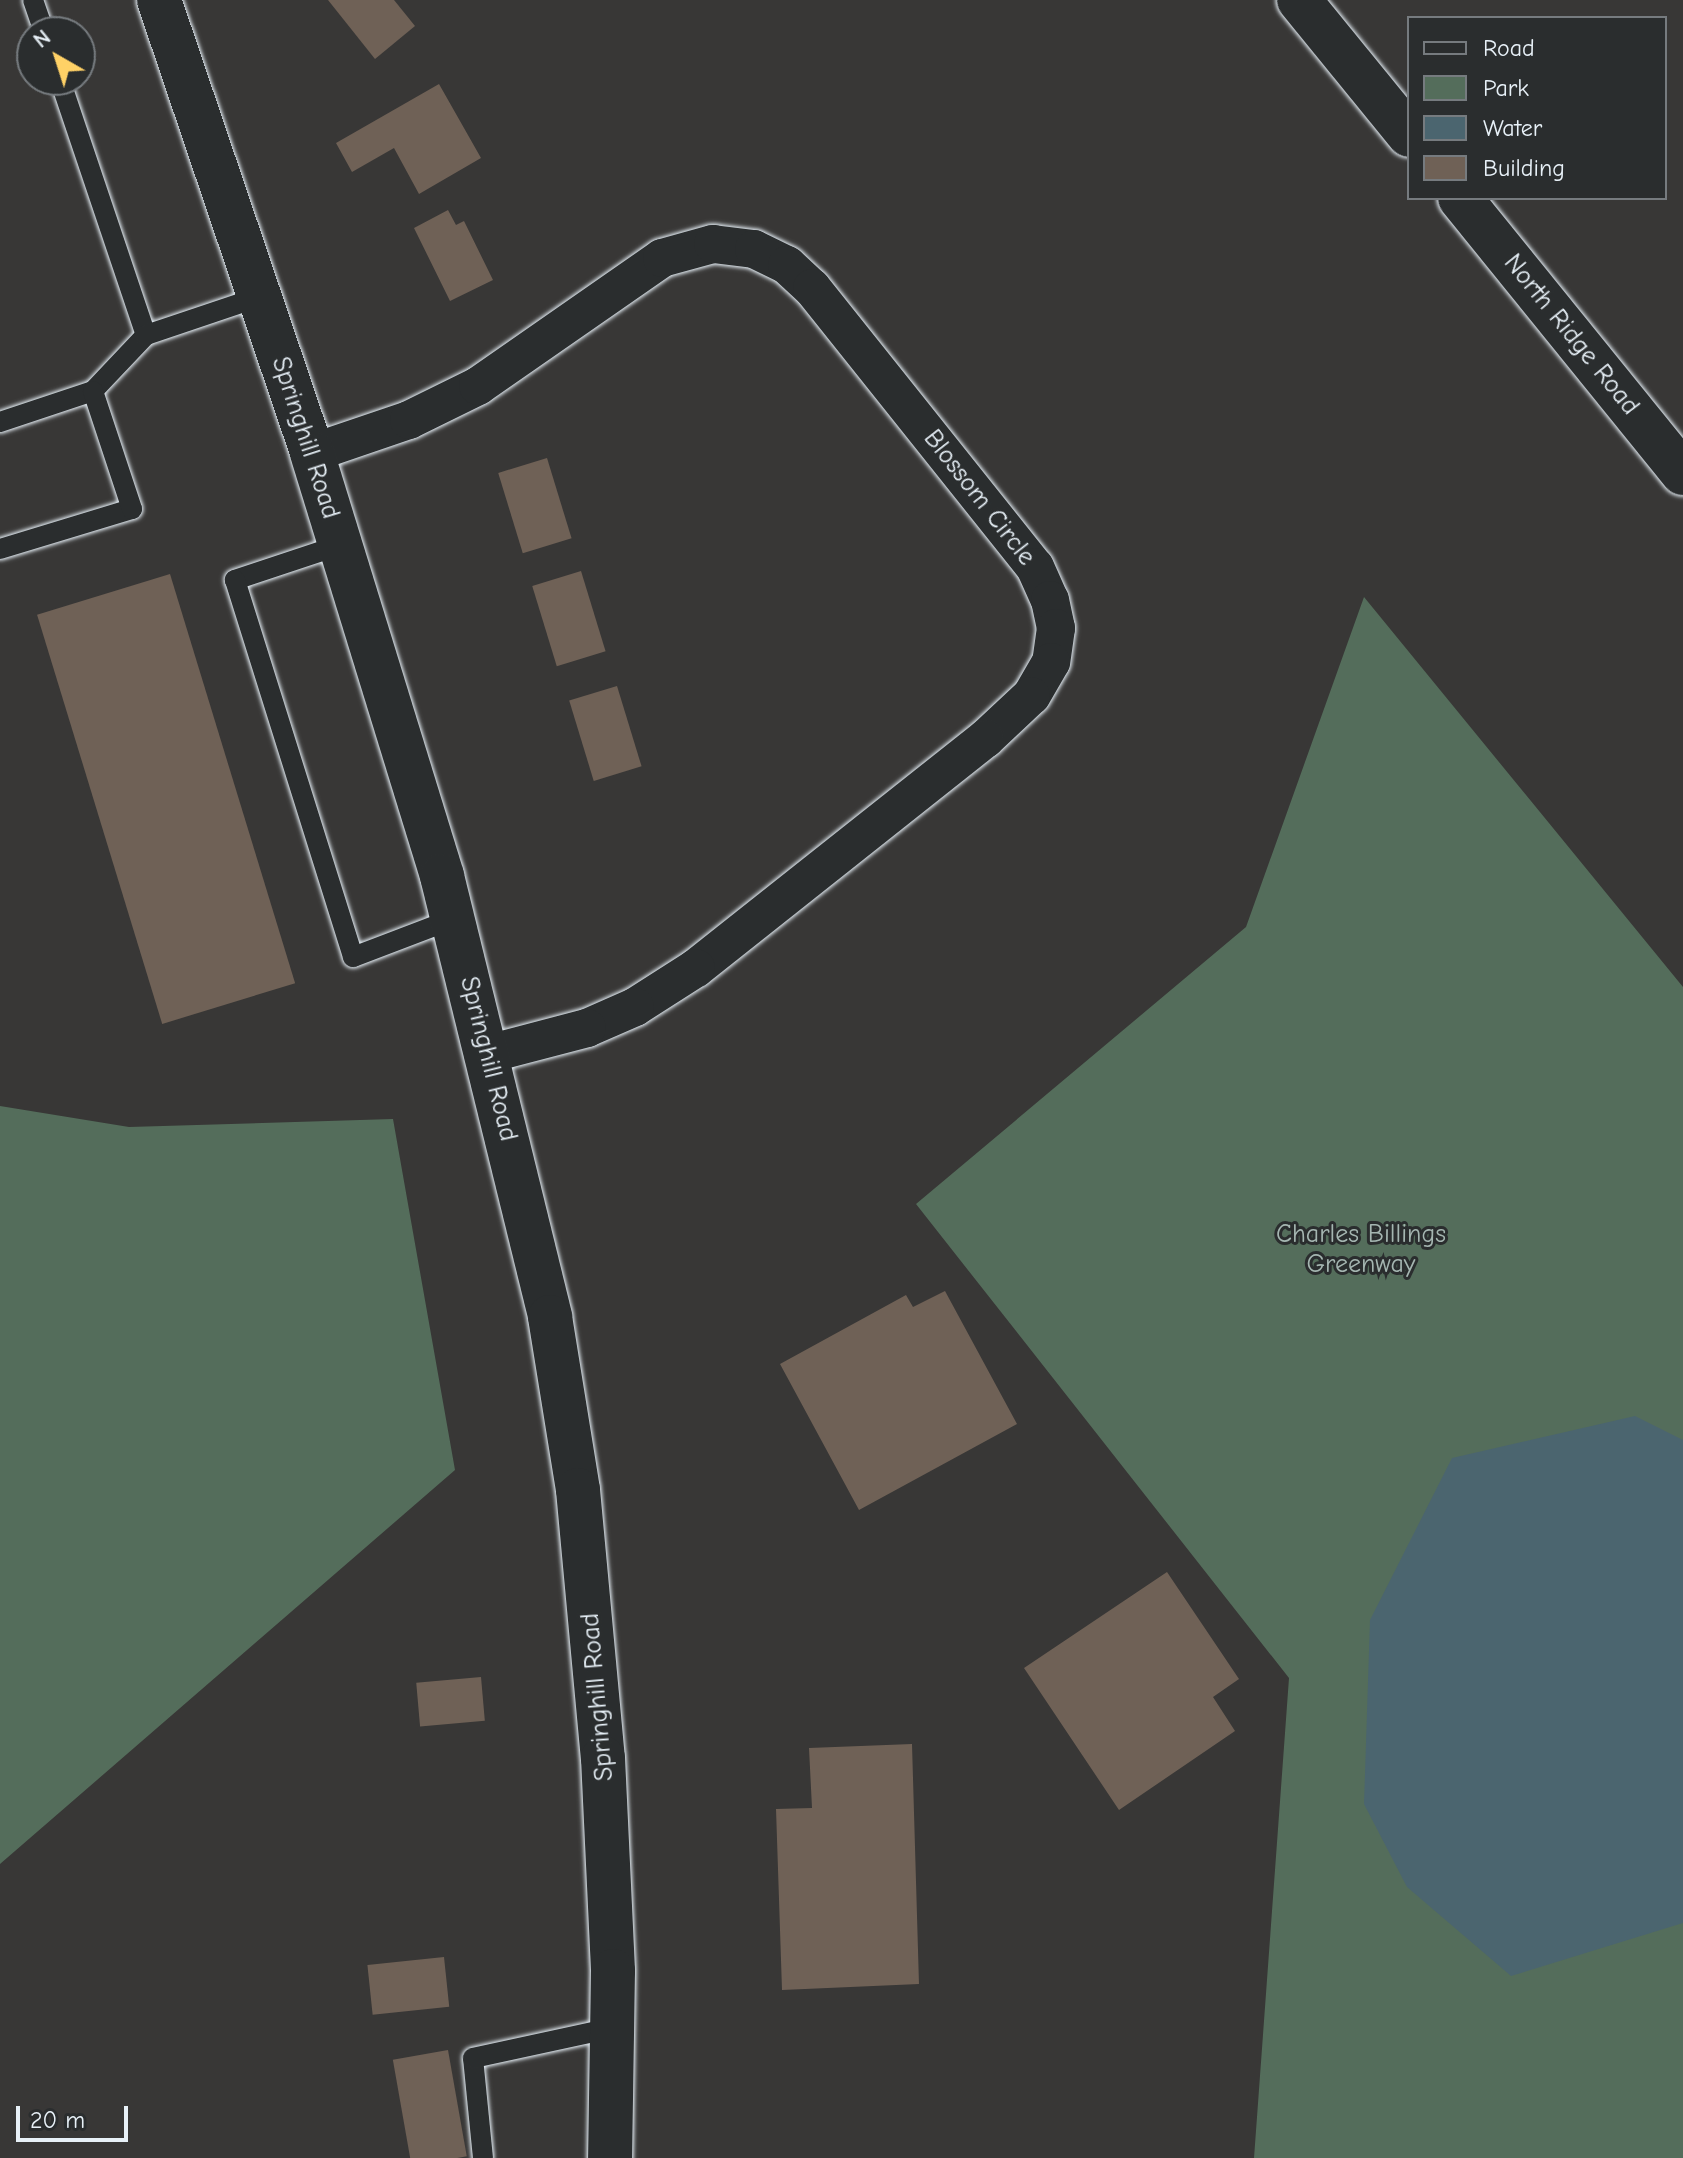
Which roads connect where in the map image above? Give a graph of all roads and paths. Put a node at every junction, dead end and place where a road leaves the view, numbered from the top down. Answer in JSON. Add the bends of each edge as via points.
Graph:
{"nodes":[{"id":1,"x":159,"y":0,"type":"edge"},
{"id":2,"x":1299,"y":0,"type":"edge"},
{"id":3,"x":65,"y":96,"type":"edge"},
{"id":4,"x":1407,"y":133,"type":"edge"},
{"id":5,"x":1462,"y":200,"type":"edge"},
{"id":6,"x":259,"y":297,"type":"junction"},
{"id":7,"x":146,"y":335,"type":"junction"},
{"id":8,"x":93,"y":391,"type":"junction"},
{"id":9,"x":0,"y":422,"type":"edge"},
{"id":10,"x":312,"y":453,"type":"junction"},
{"id":11,"x":1683,"y":473,"type":"edge"},
{"id":12,"x":340,"y":545,"type":"junction"},
{"id":13,"x":0,"y":549,"type":"edge"},
{"id":14,"x":453,"y":919,"type":"junction"},
{"id":15,"x":488,"y":1054,"type":"junction"},
{"id":16,"x":612,"y":2028,"type":"junction"},
{"id":17,"x":483,"y":2158,"type":"edge"},
{"id":18,"x":610,"y":2158,"type":"edge"}],
"edges":[{"from":1,"to":6,"type":"main road","name":"Springhill Road"},
{"from":2,"to":4,"type":"main road"},
{"from":3,"to":7,"type":"lane"},
{"from":5,"to":11,"type":"main road","name":"North Ridge Road"},
{"from":6,"to":7,"type":"lane"},
{"from":6,"to":10,"type":"main road","name":"Springhill Road"},
{"from":7,"to":8,"type":"lane"},
{"from":8,"to":9,"type":"lane"},
{"from":8,"to":13,"type":"lane","via":[[132,509]]},
{"from":10,"to":12,"type":"main road","name":"Springhill Road"},
{"from":10,"to":15,"type":"street","name":"Blossom Circle","via":[[409,420],[478,386],[662,258],[713,244],[754,249],[787,265],[812,288],[1035,567],[1050,600],[1056,628],[1051,662],[1031,696],[985,739],[696,968],[635,1007],[587,1028]]},
{"from":12,"to":14,"type":"main road","name":"Springhill Road"},
{"from":12,"to":14,"type":"lane","via":[[235,580],[353,957]]},
{"from":14,"to":15,"type":"main road","name":"Springhill Road"},
{"from":15,"to":16,"type":"main road","name":"Springhill Road","via":[[564,1385],[578,1490],[610,1861]]},
{"from":16,"to":17,"type":"lane","via":[[473,2058]]},
{"from":16,"to":18,"type":"main road","name":"Springhill Road"}]}
